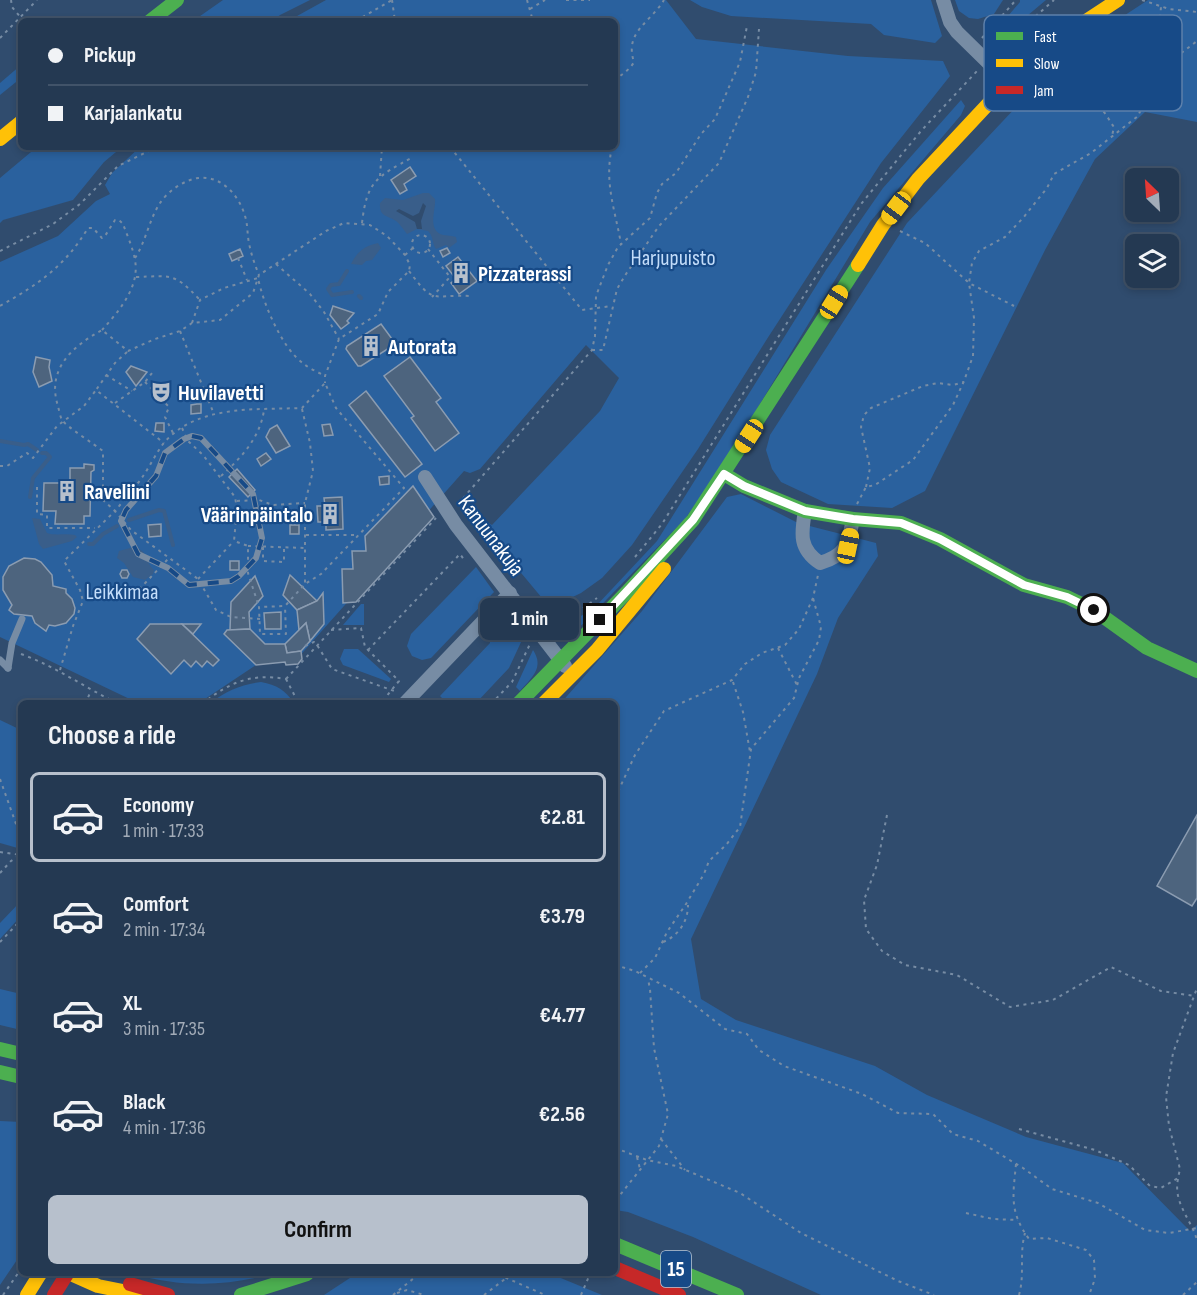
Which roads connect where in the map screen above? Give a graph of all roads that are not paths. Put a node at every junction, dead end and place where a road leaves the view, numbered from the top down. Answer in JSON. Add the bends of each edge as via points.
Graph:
{"nodes":[{"id":1,"x":177,"y":0,"type":"edge"},
{"id":2,"x":943,"y":0,"type":"edge"},
{"id":3,"x":1118,"y":0,"type":"edge"},
{"id":4,"x":1095,"y":15,"type":"edge"},
{"id":5,"x":154,"y":18,"type":"edge"},
{"id":6,"x":984,"y":59,"type":"edge"},
{"id":7,"x":984,"y":110,"type":"edge"},
{"id":8,"x":18,"y":125,"type":"edge"},
{"id":9,"x":0,"y":140,"type":"edge"},
{"id":10,"x":724,"y":474,"type":"junction"},
{"id":11,"x":425,"y":477,"type":"dead end"},
{"id":12,"x":805,"y":511,"type":"junction"},
{"id":13,"x":853,"y":519,"type":"junction"},
{"id":14,"x":693,"y":520,"type":"junction"},
{"id":15,"x":510,"y":593,"type":"junction"},
{"id":16,"x":22,"y":619,"type":"dead end"},
{"id":17,"x":0,"y":660,"type":"edge"},
{"id":18,"x":560,"y":661,"type":"junction"},
{"id":19,"x":1197,"y":671,"type":"edge"},
{"id":20,"x":573,"y":674,"type":"junction"},
{"id":21,"x":402,"y":699,"type":"edge"},
{"id":22,"x":522,"y":700,"type":"edge"},
{"id":23,"x":547,"y":700,"type":"edge"},
{"id":24,"x":0,"y":1049,"type":"edge"},
{"id":25,"x":18,"y":1053,"type":"edge"},
{"id":26,"x":0,"y":1072,"type":"edge"},
{"id":27,"x":18,"y":1076,"type":"edge"},
{"id":28,"x":618,"y":1245,"type":"edge"},
{"id":29,"x":618,"y":1269,"type":"edge"},
{"id":30,"x":39,"y":1276,"type":"edge"},
{"id":31,"x":68,"y":1276,"type":"edge"},
{"id":32,"x":74,"y":1276,"type":"edge"},
{"id":33,"x":114,"y":1276,"type":"edge"},
{"id":34,"x":302,"y":1276,"type":"edge"},
{"id":35,"x":27,"y":1295,"type":"edge"},
{"id":36,"x":54,"y":1295,"type":"edge"},
{"id":37,"x":143,"y":1295,"type":"edge"},
{"id":38,"x":168,"y":1295,"type":"edge"},
{"id":39,"x":242,"y":1295,"type":"edge"},
{"id":40,"x":679,"y":1295,"type":"edge"},
{"id":41,"x":737,"y":1295,"type":"edge"}],
"edges":[{"from":1,"to":5,"type":"main road"},
{"from":2,"to":6,"type":"street","via":[[950,22]]},
{"from":3,"to":4,"type":"main road"},
{"from":7,"to":10,"type":"main road","via":[[918,179],[883,225]]},
{"from":8,"to":9,"type":"main road"},
{"from":10,"to":12,"type":"main road"},
{"from":10,"to":14,"type":"main road"},
{"from":11,"to":15,"type":"street","name":"Kanuunakuja","via":[[456,525]]},
{"from":12,"to":13,"type":"main road"},
{"from":12,"to":13,"type":"street","via":[[801,534],[808,556],[820,563],[834,559],[848,546]]},
{"from":13,"to":19,"type":"main road","via":[[901,523],[940,539],[1024,585],[1067,597],[1094,610],[1147,648]]},
{"from":14,"to":18,"type":"main road"},
{"from":14,"to":20,"type":"main road","via":[[683,542],[654,582]]},
{"from":15,"to":18,"type":"street","name":"Kanuunakuja"},
{"from":15,"to":21,"type":"street"},
{"from":16,"to":17,"type":"lane","via":[[12,643],[8,668]]},
{"from":18,"to":20,"type":"street","name":"Kanuunakuja"},
{"from":18,"to":22,"type":"main road"},
{"from":20,"to":23,"type":"main road"},
{"from":24,"to":25,"type":"main road"},
{"from":26,"to":27,"type":"main road"},
{"from":28,"to":41,"type":"main road","number":"15"},
{"from":29,"to":40,"type":"main road","number":"15"},
{"from":30,"to":35,"type":"main road"},
{"from":31,"to":36,"type":"main road"},
{"from":32,"to":37,"type":"main road","via":[[98,1286]]},
{"from":33,"to":38,"type":"main road"},
{"from":34,"to":39,"type":"main road"}]}
